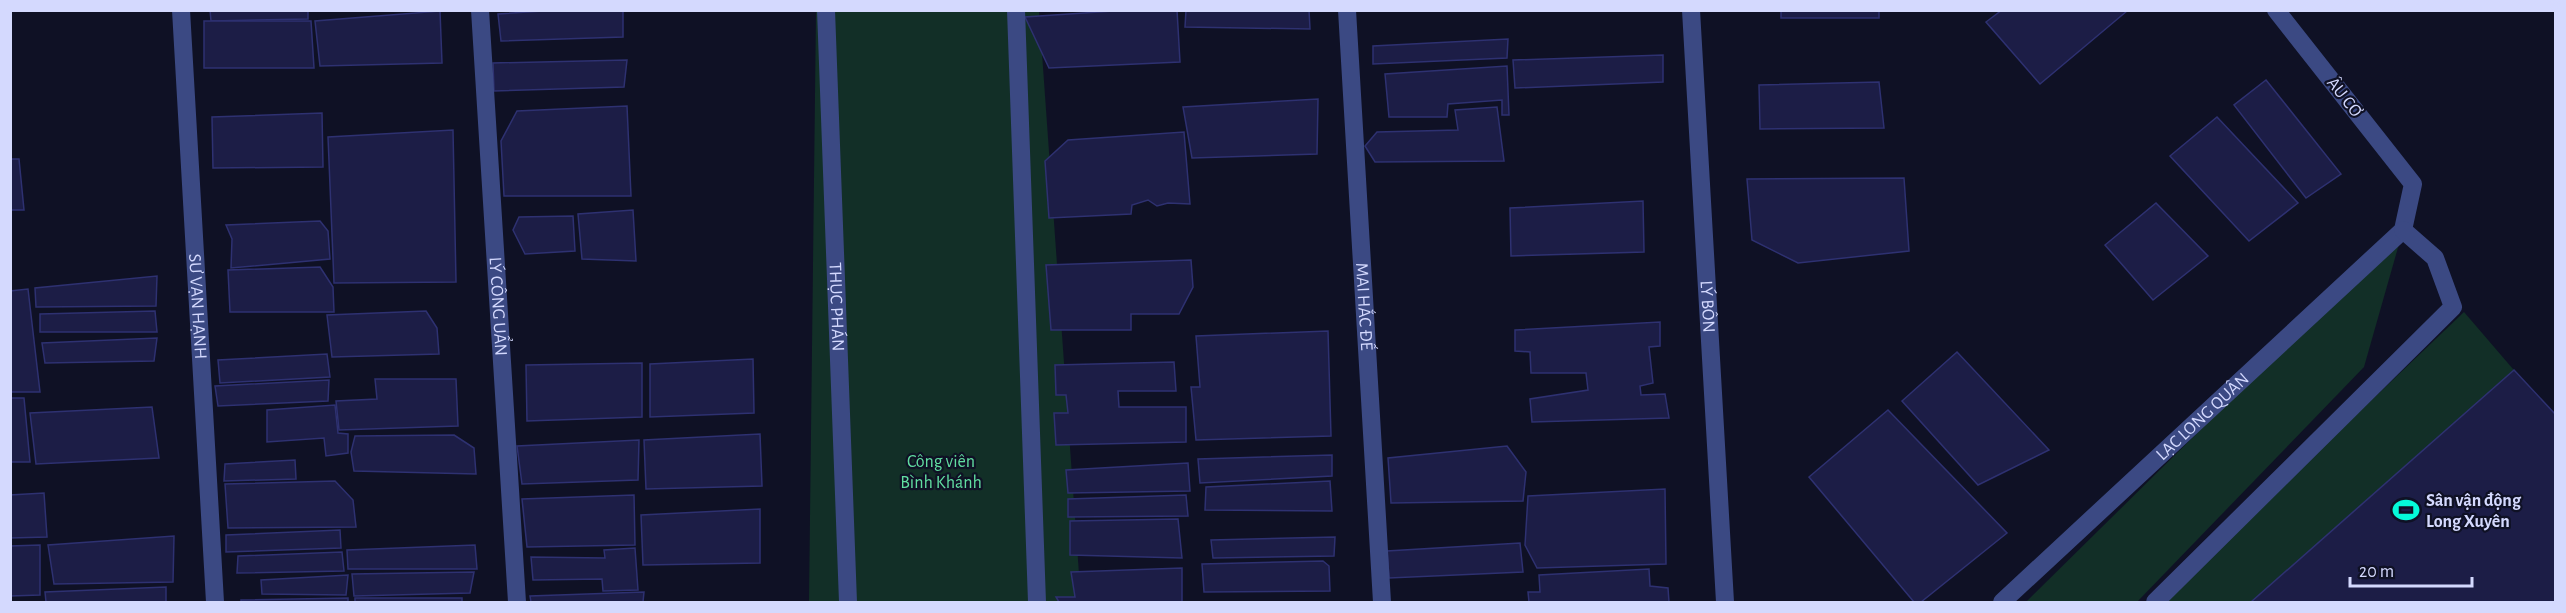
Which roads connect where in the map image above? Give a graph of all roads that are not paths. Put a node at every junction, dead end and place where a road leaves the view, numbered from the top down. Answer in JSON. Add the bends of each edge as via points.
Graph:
{"nodes":[{"id":1,"x":181,"y":10,"type":"edge"},
{"id":2,"x":480,"y":10,"type":"edge"},
{"id":3,"x":826,"y":10,"type":"edge"},
{"id":4,"x":1016,"y":10,"type":"edge"},
{"id":5,"x":1347,"y":10,"type":"edge"},
{"id":6,"x":1691,"y":10,"type":"edge"},
{"id":7,"x":2276,"y":10,"type":"edge"},
{"id":8,"x":2403,"y":231,"type":"junction"},
{"id":9,"x":215,"y":603,"type":"edge"},
{"id":10,"x":517,"y":603,"type":"edge"},
{"id":11,"x":848,"y":603,"type":"edge"},
{"id":12,"x":1037,"y":603,"type":"edge"},
{"id":13,"x":1382,"y":603,"type":"edge"},
{"id":14,"x":1725,"y":603,"type":"edge"},
{"id":15,"x":2002,"y":603,"type":"edge"},
{"id":16,"x":2155,"y":603,"type":"edge"}],
"edges":[{"from":1,"to":9,"type":"street","name":"SƯ VẠN HẠNH"},
{"from":2,"to":10,"type":"street","name":"LÝ CÔNG UẨN"},
{"from":3,"to":11,"type":"street","name":"THỤC PHÁN"},
{"from":4,"to":12,"type":"street"},
{"from":5,"to":13,"type":"street","name":"MAI HẮC ĐẾ"},
{"from":6,"to":14,"type":"street","name":"LÝ BÔN"},
{"from":7,"to":8,"type":"street","name":"ÂU CƠ","via":[[2413,184]]},
{"from":8,"to":15,"type":"street","name":"LẠC LONG QUÂN"},
{"from":8,"to":16,"type":"street","via":[[2435,258],[2453,307]]}]}
